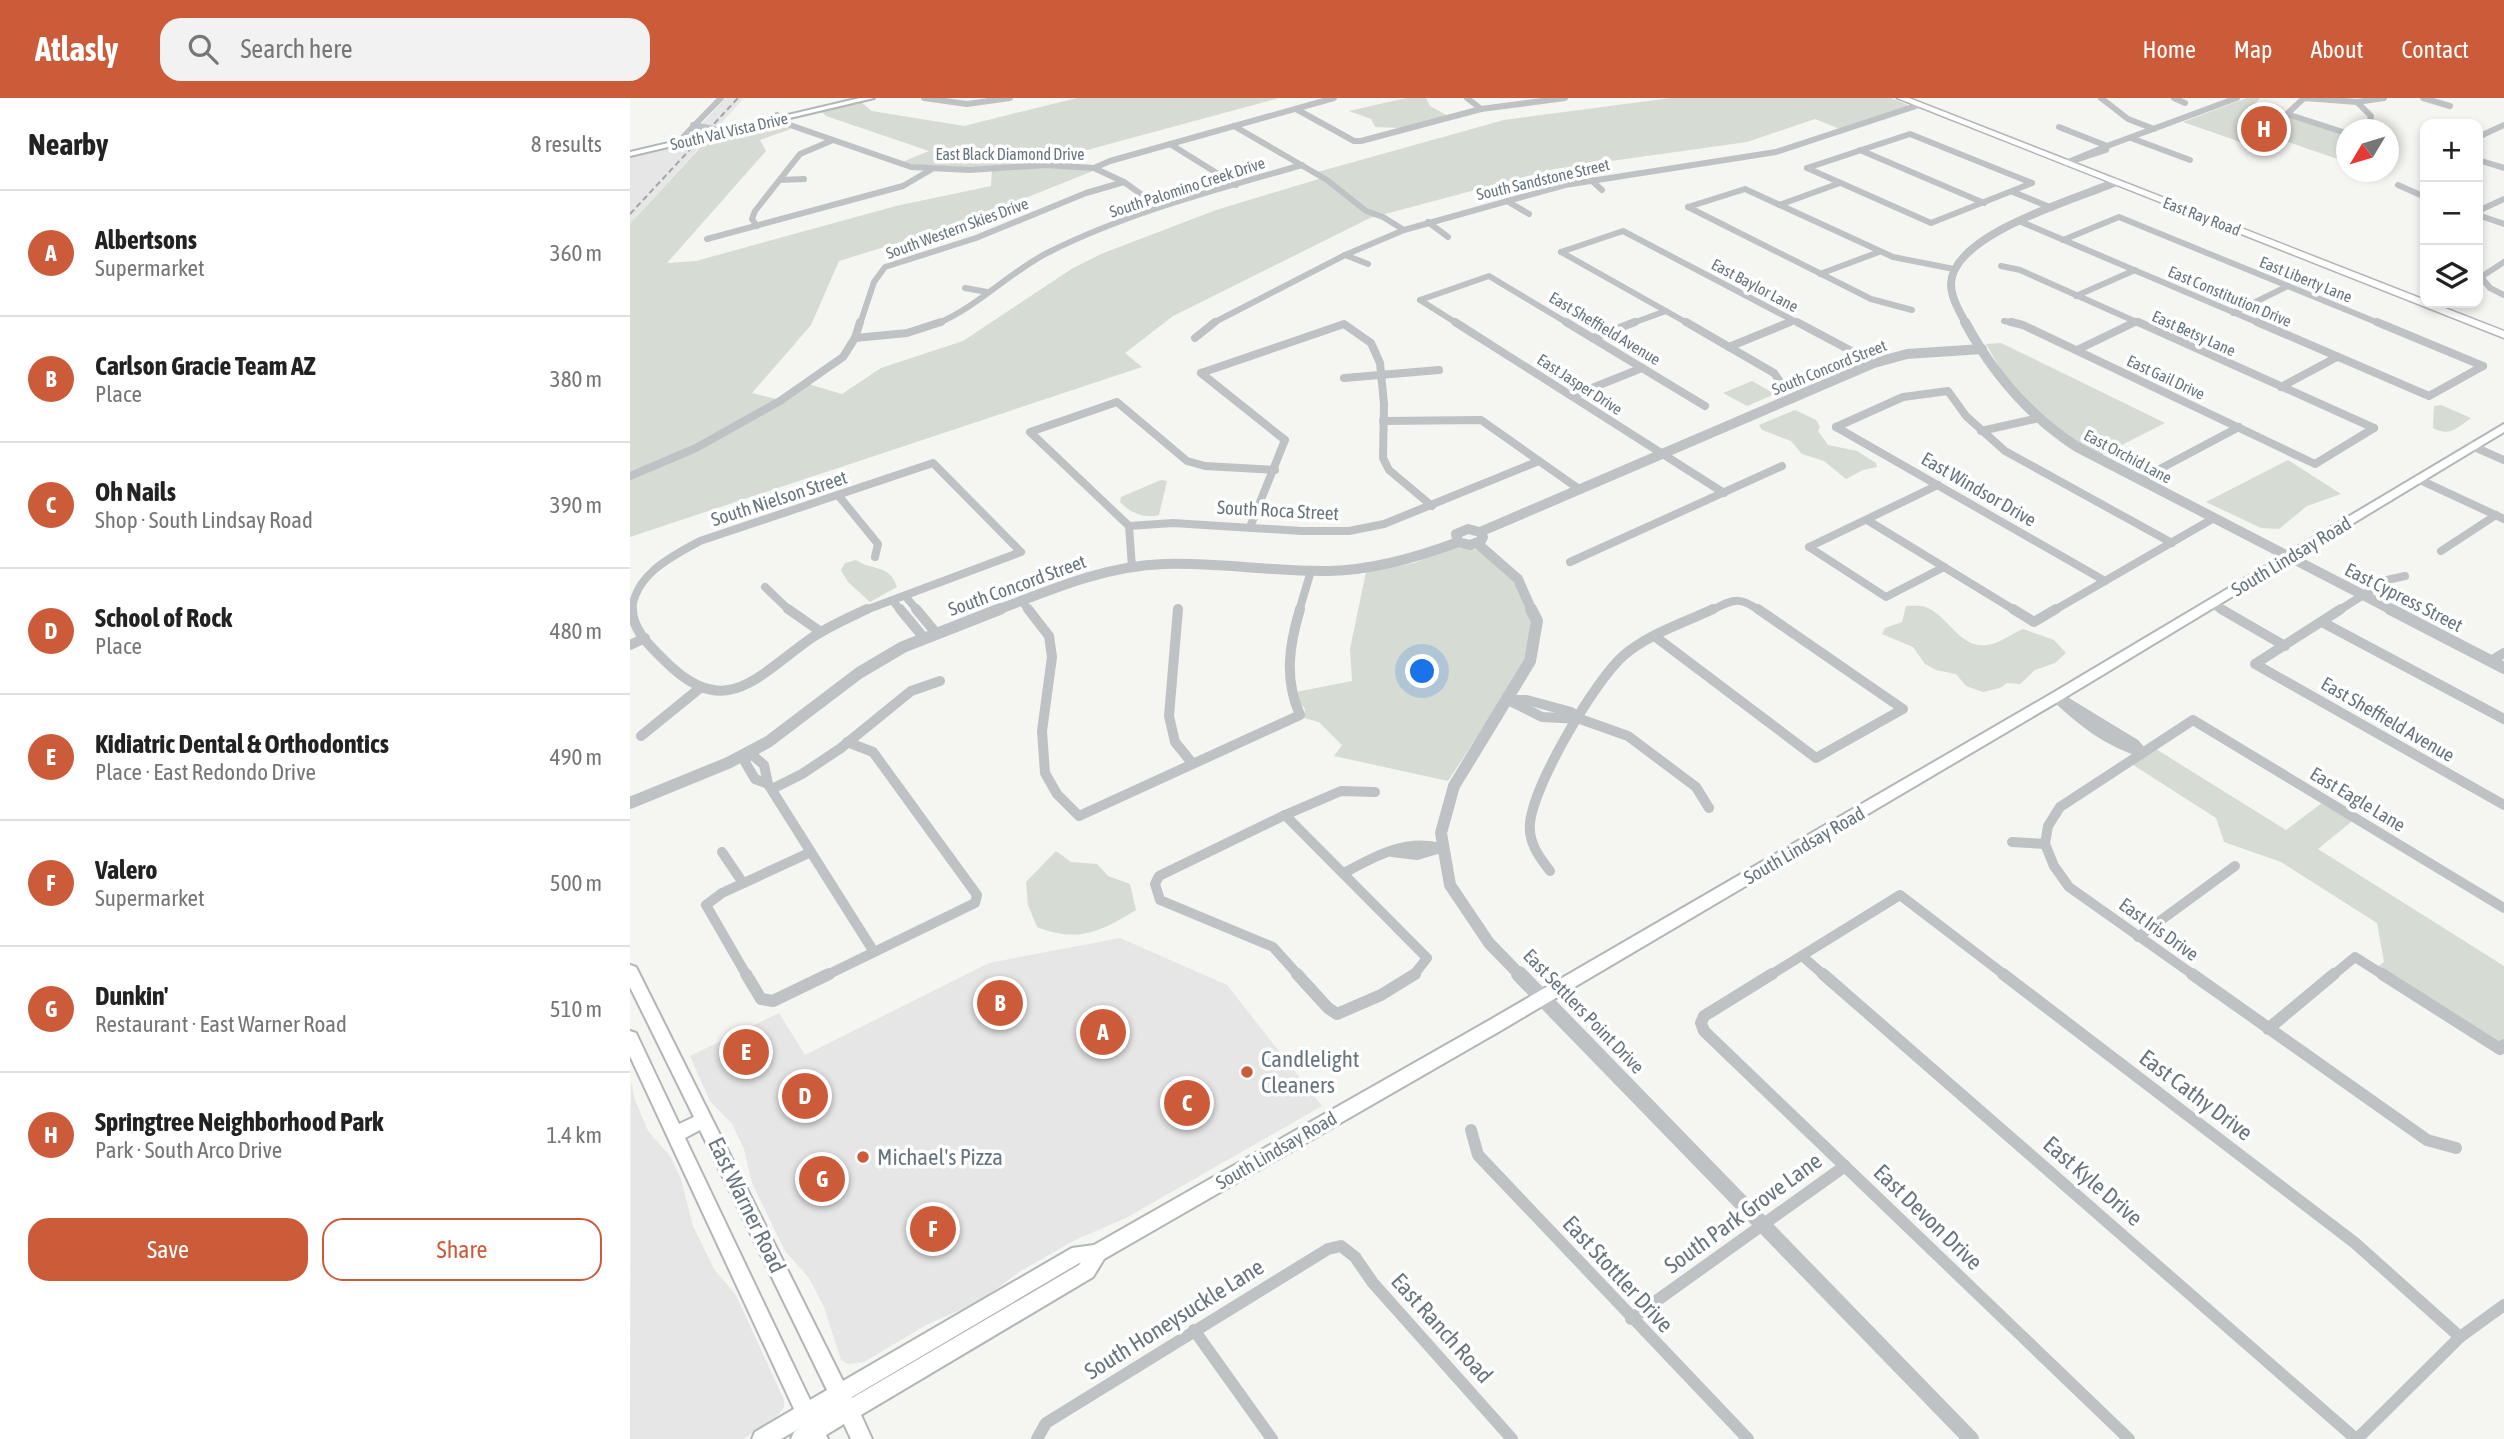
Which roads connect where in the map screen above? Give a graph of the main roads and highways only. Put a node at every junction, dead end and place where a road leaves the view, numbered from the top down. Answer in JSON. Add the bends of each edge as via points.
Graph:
{"nodes":[{"id":1,"x":848,"y":98,"type":"edge"},
{"id":2,"x":870,"y":98,"type":"edge"},
{"id":3,"x":1900,"y":98,"type":"edge"},
{"id":4,"x":780,"y":116,"type":"junction"},
{"id":5,"x":659,"y":144,"type":"junction"},
{"id":6,"x":630,"y":151,"type":"edge"},
{"id":7,"x":2504,"y":335,"type":"edge"},
{"id":8,"x":2504,"y":427,"type":"edge"},
{"id":9,"x":630,"y":971,"type":"edge"},
{"id":10,"x":630,"y":1038,"type":"edge"},
{"id":11,"x":705,"y":1120,"type":"junction"},
{"id":12,"x":676,"y":1134,"type":"junction"},
{"id":13,"x":844,"y":1402,"type":"junction"},
{"id":14,"x":810,"y":1430,"type":"edge"},
{"id":15,"x":762,"y":1439,"type":"edge"},
{"id":16,"x":862,"y":1439,"type":"edge"}],
"edges":[{"from":1,"to":4,"type":"main road","name":"South Val Vista Drive"},
{"from":2,"to":4,"type":"main road","name":"South Val Vista Drive"},
{"from":3,"to":7,"type":"main road","name":"East Ray Road"},
{"from":4,"to":5,"type":"main road","name":"South Val Vista Drive"},
{"from":4,"to":5,"type":"main road","name":"South Val Vista Drive"},
{"from":5,"to":6,"type":"main road","name":"South Val Vista Drive"},
{"from":8,"to":13,"type":"main road","name":"South Lindsay Road","via":[[2056,697],[1542,998],[1097,1253],[1079,1254]]},
{"from":9,"to":11,"type":"main road","name":"East Warner Road"},
{"from":10,"to":12,"type":"main road","name":"East Warner Road"},
{"from":11,"to":12,"type":"main road"},
{"from":11,"to":13,"type":"main road","name":"East Warner Road"},
{"from":12,"to":14,"type":"main road","name":"East Warner Road"},
{"from":13,"to":14,"type":"main road","name":"South Lindsay Road"},
{"from":13,"to":16,"type":"main road","name":"East Warner Road"},
{"from":14,"to":15,"type":"main road","name":"South Lindsay Road"}]}
